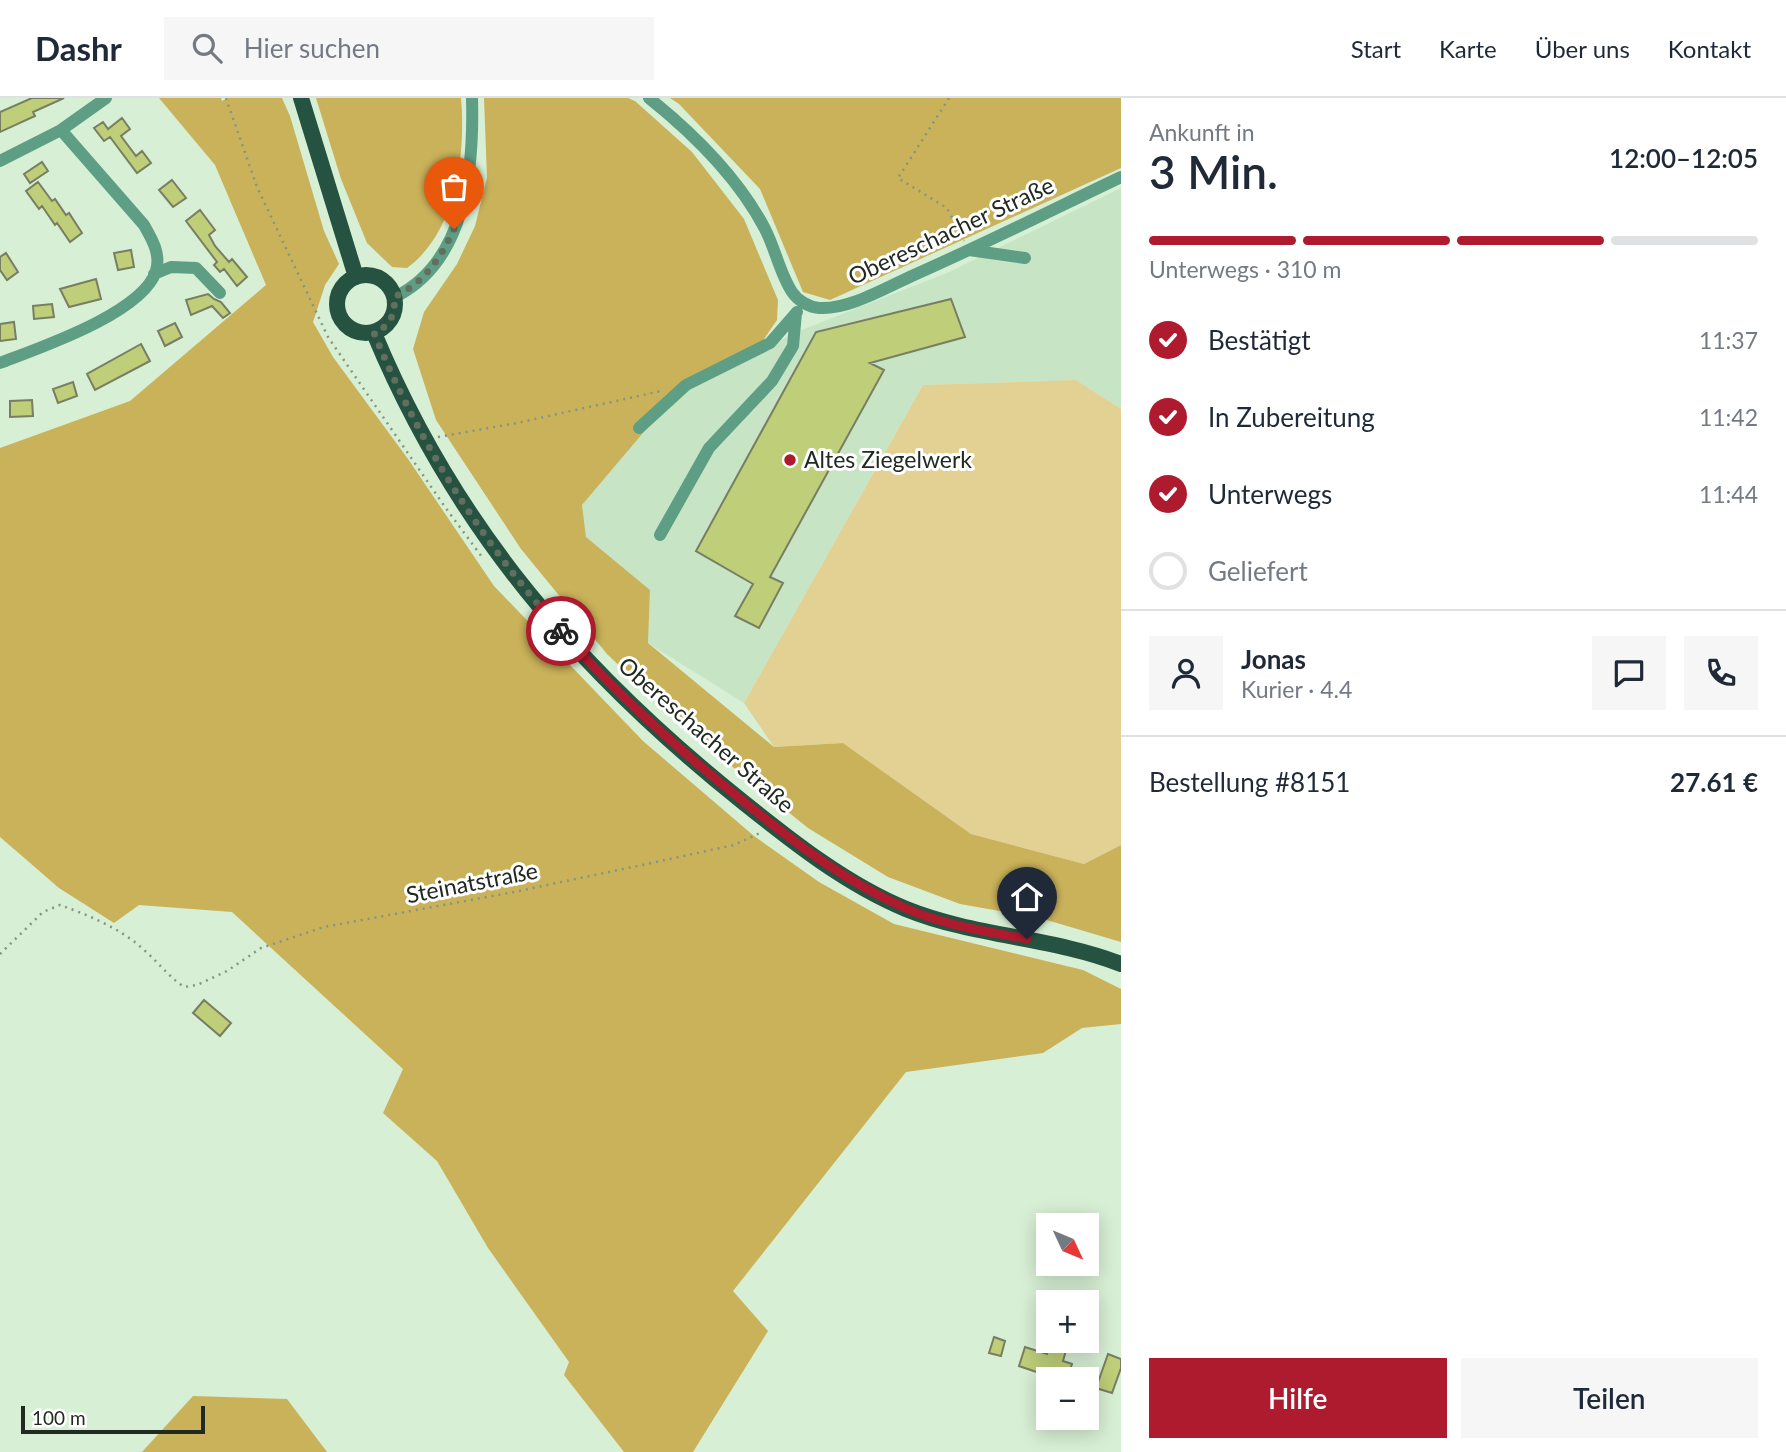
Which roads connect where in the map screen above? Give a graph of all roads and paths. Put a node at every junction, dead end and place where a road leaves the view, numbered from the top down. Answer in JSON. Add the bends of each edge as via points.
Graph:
{"nodes":[{"id":1,"x":106,"y":98,"type":"edge"},
{"id":2,"x":226,"y":98,"type":"edge"},
{"id":3,"x":301,"y":98,"type":"edge"},
{"id":4,"x":472,"y":98,"type":"edge"},
{"id":5,"x":649,"y":98,"type":"edge"},
{"id":6,"x":949,"y":98,"type":"edge"},
{"id":7,"x":61,"y":131,"type":"junction"},
{"id":8,"x":0,"y":161,"type":"edge"},
{"id":9,"x":1121,"y":177,"type":"edge"},
{"id":10,"x":969,"y":250,"type":"junction"},
{"id":11,"x":1025,"y":257,"type":"dead end"},
{"id":12,"x":154,"y":274,"type":"junction"},
{"id":13,"x":356,"y":277,"type":"junction"},
{"id":14,"x":220,"y":293,"type":"dead end"},
{"id":15,"x":394,"y":297,"type":"junction"},
{"id":16,"x":800,"y":308,"type":"junction"},
{"id":17,"x":374,"y":333,"type":"junction"},
{"id":18,"x":0,"y":363,"type":"edge"},
{"id":19,"x":686,"y":385,"type":"junction"},
{"id":20,"x":639,"y":428,"type":"dead end"},
{"id":21,"x":425,"y":440,"type":"junction"},
{"id":22,"x":660,"y":535,"type":"dead end"},
{"id":23,"x":483,"y":558,"type":"dead end"},
{"id":24,"x":769,"y":823,"type":"junction"},
{"id":25,"x":0,"y":954,"type":"edge"},
{"id":26,"x":1121,"y":964,"type":"edge"}],
"edges":[{"from":1,"to":7,"type":"street"},
{"from":2,"to":23,"type":"path","via":[[257,187],[328,337]]},
{"from":3,"to":13,"type":"main road"},
{"from":4,"to":15,"type":"street","via":[[471,168],[454,229],[439,260],[422,280]]},
{"from":5,"to":16,"type":"street","via":[[738,186],[764,228]]},
{"from":6,"to":10,"type":"path","via":[[898,177],[947,208]]},
{"from":7,"to":8,"type":"street"},
{"from":7,"to":12,"type":"street","via":[[144,225],[158,259]]},
{"from":9,"to":10,"type":"street","name":"Obereschacher Straße"},
{"from":10,"to":11,"type":"street"},
{"from":10,"to":16,"type":"street","name":"Obereschacher Straße","via":[[853,303]]},
{"from":12,"to":14,"type":"street","via":[[171,267],[196,268]]},
{"from":12,"to":18,"type":"street","via":[[136,300],[56,342]]},
{"from":13,"to":15,"type":"main road","via":[[380,278]]},
{"from":13,"to":17,"type":"main road","via":[[339,292],[338,314],[352,330]]},
{"from":15,"to":17,"type":"main road","via":[[391,319]]},
{"from":16,"to":19,"type":"street","via":[[769,343]]},
{"from":16,"to":22,"type":"street","via":[[793,346],[772,381],[709,448]]},
{"from":17,"to":21,"type":"main road","name":"Obereschacher Straße"},
{"from":19,"to":20,"type":"street"},
{"from":19,"to":21,"type":"path"},
{"from":21,"to":24,"type":"main road","name":"Obereschacher Straße","via":[[488,542],[573,645],[654,727]]},
{"from":24,"to":25,"type":"path","name":"Steinatstraße","via":[[762,832],[734,845],[324,927],[261,948],[197,985],[184,987],[142,947],[92,916],[60,905],[43,912]]},
{"from":24,"to":26,"type":"main road","name":"Obereschacher Straße","via":[[868,890],[904,908],[938,921],[1068,947]]}]}
